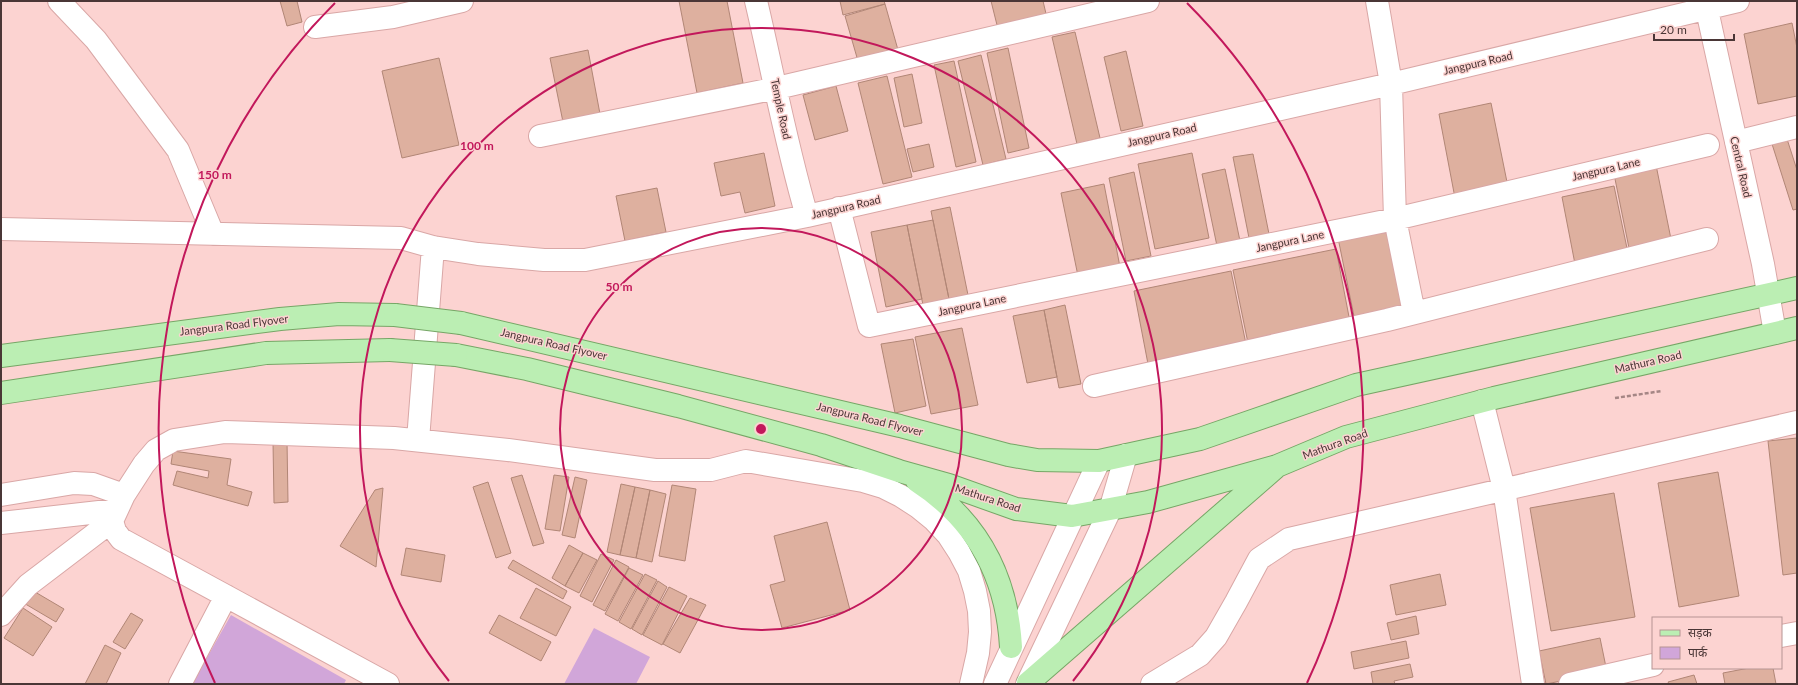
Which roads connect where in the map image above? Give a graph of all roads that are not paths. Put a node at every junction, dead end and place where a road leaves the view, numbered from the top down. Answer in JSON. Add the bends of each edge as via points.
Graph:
{"nodes":[{"id":1,"x":59,"y":1,"type":"edge"},
{"id":2,"x":462,"y":1,"type":"edge"},
{"id":3,"x":756,"y":1,"type":"edge"},
{"id":4,"x":1148,"y":1,"type":"edge"},
{"id":5,"x":1377,"y":1,"type":"edge"},
{"id":6,"x":1738,"y":1,"type":"edge"},
{"id":7,"x":1706,"y":5,"type":"edge"},
{"id":8,"x":315,"y":27,"type":"dead end"},
{"id":9,"x":1391,"y":84,"type":"junction"},
{"id":10,"x":777,"y":88,"type":"junction"},
{"id":11,"x":1797,"y":127,"type":"edge"},
{"id":12,"x":540,"y":136,"type":"dead end"},
{"id":13,"x":1736,"y":142,"type":"junction"},
{"id":14,"x":1708,"y":145,"type":"dead end"},
{"id":15,"x":839,"y":208,"type":"junction"},
{"id":16,"x":807,"y":216,"type":"junction"},
{"id":17,"x":1396,"y":219,"type":"junction"},
{"id":18,"x":1,"y":229,"type":"edge"},
{"id":19,"x":213,"y":234,"type":"junction"},
{"id":20,"x":1706,"y":239,"type":"dead end"},
{"id":21,"x":433,"y":247,"type":"junction"},
{"id":22,"x":1797,"y":288,"type":"edge"},
{"id":23,"x":1769,"y":294,"type":"junction"},
{"id":24,"x":1414,"y":313,"type":"junction"},
{"id":25,"x":1797,"y":328,"type":"edge"},
{"id":26,"x":1775,"y":333,"type":"junction"},
{"id":27,"x":1,"y":356,"type":"edge"},
{"id":28,"x":1094,"y":386,"type":"dead end"},
{"id":29,"x":1,"y":393,"type":"edge"},
{"id":30,"x":1482,"y":401,"type":"junction"},
{"id":31,"x":1797,"y":422,"type":"edge"},
{"id":32,"x":418,"y":440,"type":"junction"},
{"id":33,"x":1126,"y":455,"type":"junction"},
{"id":34,"x":1099,"y":461,"type":"junction"},
{"id":35,"x":1278,"y":466,"type":"junction"},
{"id":36,"x":899,"y":472,"type":"junction"},
{"id":37,"x":1504,"y":489,"type":"junction"},
{"id":38,"x":1,"y":495,"type":"edge"},
{"id":39,"x":118,"y":509,"type":"junction"},
{"id":40,"x":1110,"y":510,"type":"junction"},
{"id":41,"x":1072,"y":516,"type":"junction"},
{"id":42,"x":1,"y":523,"type":"edge"},
{"id":43,"x":226,"y":596,"type":"junction"},
{"id":44,"x":1,"y":615,"type":"edge"},
{"id":45,"x":1797,"y":632,"type":"edge"},
{"id":46,"x":1782,"y":636,"type":"edge"},
{"id":47,"x":1011,"y":647,"type":"junction"},
{"id":48,"x":1652,"y":665,"type":"edge"},
{"id":49,"x":359,"y":677,"type":"edge"},
{"id":50,"x":180,"y":684,"type":"edge"},
{"id":51,"x":388,"y":684,"type":"edge"},
{"id":52,"x":971,"y":684,"type":"edge"},
{"id":53,"x":995,"y":684,"type":"edge"},
{"id":54,"x":1028,"y":684,"type":"edge"},
{"id":55,"x":1152,"y":684,"type":"edge"},
{"id":56,"x":1533,"y":684,"type":"edge"},
{"id":57,"x":1570,"y":684,"type":"edge"}],
"edges":[{"from":1,"to":19,"type":"street","via":[[96,40],[178,150]]},
{"from":2,"to":8,"type":"street","via":[[393,17]]},
{"from":3,"to":10,"type":"street","name":"Temple Road"},
{"from":4,"to":10,"type":"street"},
{"from":5,"to":9,"type":"street"},
{"from":6,"to":7,"type":"street","name":"Jangpura Road"},
{"from":7,"to":9,"type":"street","name":"Jangpura Road"},
{"from":7,"to":13,"type":"street","name":"Central Road"},
{"from":9,"to":15,"type":"street","name":"Jangpura Road"},
{"from":9,"to":17,"type":"street"},
{"from":10,"to":12,"type":"street"},
{"from":10,"to":16,"type":"street","name":"Temple Road","via":[[792,164]]},
{"from":11,"to":13,"type":"street"},
{"from":13,"to":23,"type":"street","name":"Central Road"},
{"from":14,"to":17,"type":"street","name":"Jangpura Lane"},
{"from":15,"to":16,"type":"street","name":"Jangpura Road"},
{"from":15,"to":17,"type":"street","name":"Jangpura Lane","via":[[869,326]]},
{"from":16,"to":21,"type":"street","name":"Jangpura Road","via":[[585,260],[544,260]]},
{"from":17,"to":24,"type":"street"},
{"from":18,"to":19,"type":"street","name":"Jangpura Road"},
{"from":19,"to":21,"type":"street","name":"Jangpura Road","via":[[401,238]]},
{"from":20,"to":24,"type":"street"},
{"from":21,"to":32,"type":"street"},
{"from":22,"to":23,"type":"main road"},
{"from":23,"to":26,"type":"street","name":"Central Road"},
{"from":23,"to":33,"type":"main road","via":[[1356,385],[1200,439]]},
{"from":24,"to":28,"type":"street"},
{"from":25,"to":26,"type":"main road","name":"Mathura Road"},
{"from":26,"to":30,"type":"main road","name":"Mathura Road"},
{"from":27,"to":34,"type":"main road","name":"Jangpura Road Flyover","bridge":true,"via":[[280,319],[339,314],[395,315],[461,323],[538,340],[900,426],[1008,455],[1037,460]]},
{"from":29,"to":36,"type":"main road","bridge":true,"via":[[266,353],[390,350],[456,355],[527,369],[678,406],[821,445]]},
{"from":30,"to":35,"type":"main road","name":"Mathura Road","via":[[1346,437]]},
{"from":30,"to":37,"type":"street"},
{"from":31,"to":37,"type":"street"},
{"from":32,"to":39,"type":"street","via":[[225,432],[174,440],[156,450],[144,464]]},
{"from":32,"to":52,"type":"street","via":[[655,470],[711,470],[746,461],[863,481],[882,487],[901,496],[934,520],[948,535],[969,571],[979,611],[980,632]]},
{"from":33,"to":34,"type":"main road"},
{"from":33,"to":40,"type":"street"},
{"from":34,"to":41,"type":"street"},
{"from":35,"to":40,"type":"main road","name":"Mathura Road"},
{"from":35,"to":54,"type":"main road"},
{"from":36,"to":41,"type":"main road","name":"Mathura Road","via":[[949,485],[1016,509]]},
{"from":36,"to":47,"type":"main road","via":[[945,502],[980,543],[1003,593]]},
{"from":37,"to":55,"type":"street","via":[[1290,539],[1277,545],[1259,559],[1216,637],[1200,655]]},
{"from":37,"to":56,"type":"street"},
{"from":38,"to":39,"type":"street","via":[[74,483],[93,484]]},
{"from":39,"to":42,"type":"street"},
{"from":39,"to":43,"type":"street","via":[[115,531],[120,539]]},
{"from":39,"to":44,"type":"street","via":[[28,585]]},
{"from":40,"to":41,"type":"main road","name":"Mathura Road"},
{"from":40,"to":54,"type":"street"},
{"from":41,"to":47,"type":"street"},
{"from":43,"to":49,"type":"street"},
{"from":43,"to":50,"type":"street"},
{"from":45,"to":46,"type":"street"},
{"from":47,"to":53,"type":"street"},
{"from":48,"to":57,"type":"street"},
{"from":49,"to":51,"type":"street"}]}
